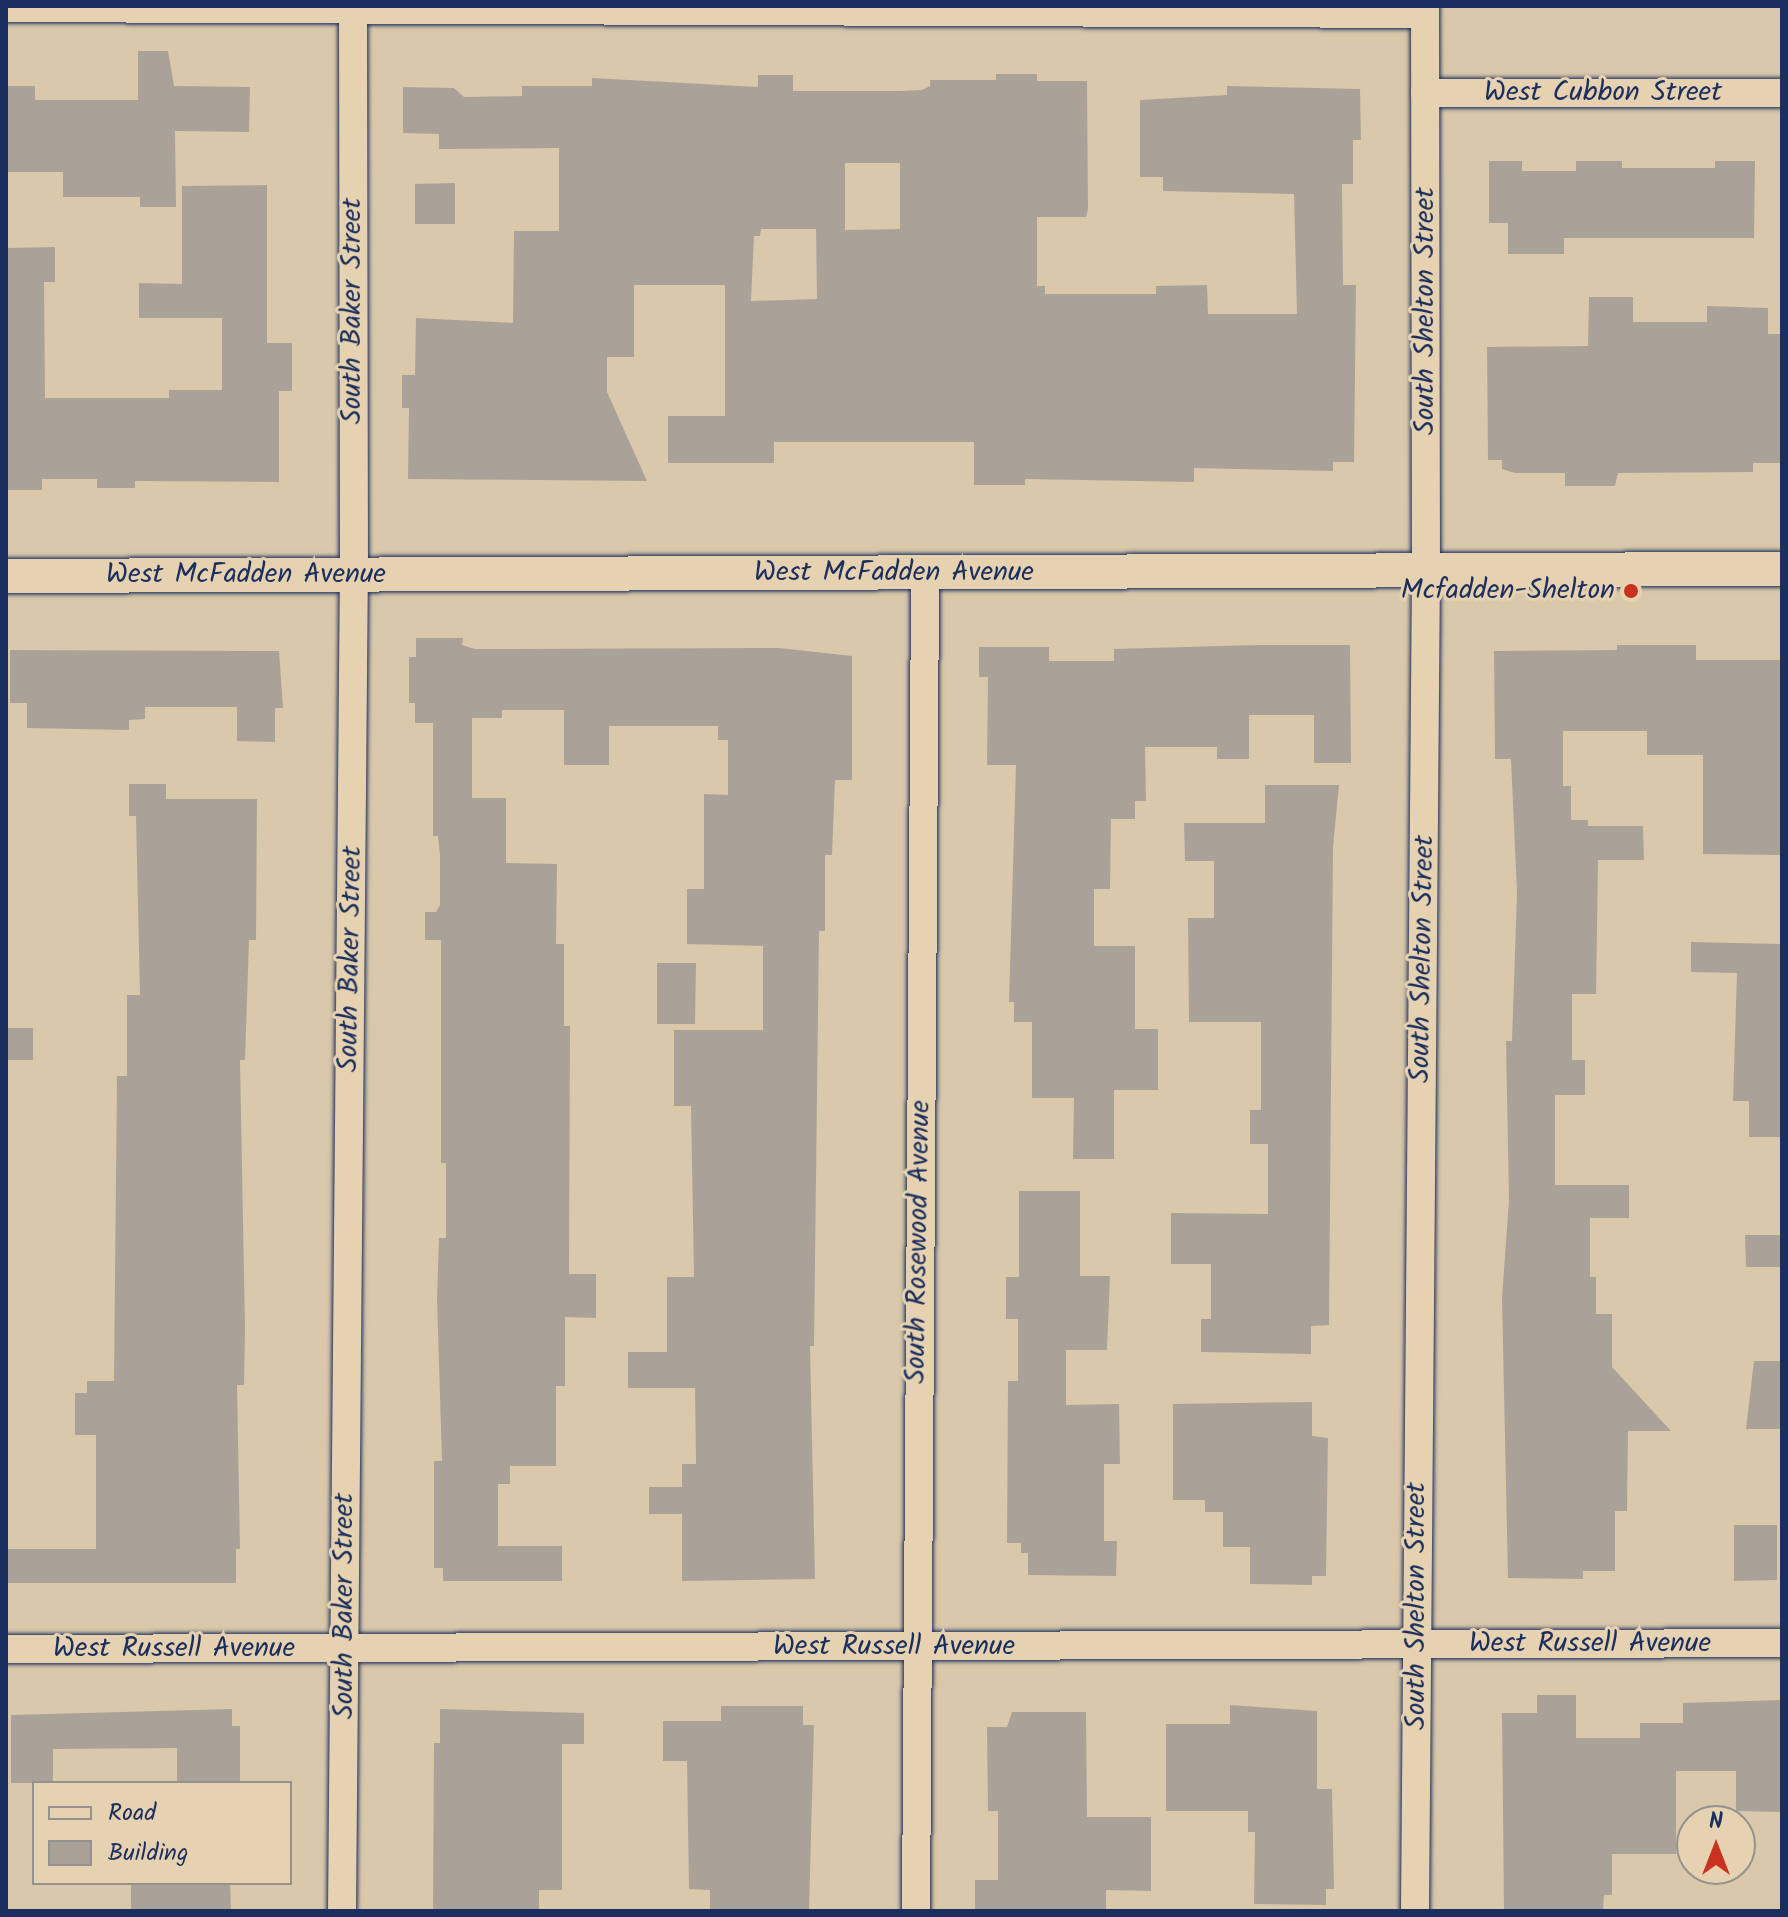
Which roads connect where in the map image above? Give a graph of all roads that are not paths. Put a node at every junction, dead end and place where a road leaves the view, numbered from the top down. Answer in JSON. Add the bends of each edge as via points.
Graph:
{"nodes":[{"id":1,"x":6,"y":8,"type":"edge"},
{"id":2,"x":353,"y":8,"type":"edge"},
{"id":3,"x":1425,"y":10,"type":"edge"},
{"id":4,"x":1425,"y":93,"type":"junction"},
{"id":5,"x":1782,"y":93,"type":"edge"},
{"id":6,"x":1782,"y":569,"type":"edge"},
{"id":7,"x":1426,"y":571,"type":"junction"},
{"id":8,"x":925,"y":572,"type":"junction"},
{"id":9,"x":354,"y":574,"type":"junction"},
{"id":10,"x":6,"y":576,"type":"edge"},
{"id":11,"x":1782,"y":1643,"type":"edge"},
{"id":12,"x":1416,"y":1645,"type":"junction"},
{"id":13,"x":915,"y":1646,"type":"junction"},
{"id":14,"x":345,"y":1648,"type":"junction"},
{"id":15,"x":6,"y":1649,"type":"edge"},
{"id":16,"x":342,"y":1911,"type":"edge"},
{"id":17,"x":916,"y":1911,"type":"edge"},
{"id":18,"x":1415,"y":1911,"type":"edge"}],
"edges":[{"from":1,"to":2,"type":"street"},
{"from":2,"to":3,"type":"street"},
{"from":2,"to":9,"type":"street","name":"South Baker Street"},
{"from":3,"to":4,"type":"street","name":"South Shelton Street"},
{"from":4,"to":5,"type":"street","name":"West Cubbon Street"},
{"from":4,"to":7,"type":"street","name":"South Shelton Street"},
{"from":6,"to":7,"type":"street","name":"West McFadden Avenue"},
{"from":7,"to":8,"type":"street","name":"West McFadden Avenue"},
{"from":7,"to":12,"type":"street","name":"South Shelton Street"},
{"from":8,"to":9,"type":"street","name":"West McFadden Avenue"},
{"from":8,"to":13,"type":"street","name":"South Rosewood Avenue"},
{"from":9,"to":10,"type":"street","name":"West McFadden Avenue"},
{"from":9,"to":14,"type":"street","name":"South Baker Street"},
{"from":11,"to":12,"type":"street","name":"West Russell Avenue"},
{"from":12,"to":13,"type":"street","name":"West Russell Avenue"},
{"from":12,"to":18,"type":"street","name":"South Shelton Street"},
{"from":13,"to":14,"type":"street","name":"West Russell Avenue"},
{"from":13,"to":17,"type":"street","name":"South Rosewood Avenue"},
{"from":14,"to":15,"type":"street","name":"West Russell Avenue"},
{"from":14,"to":16,"type":"street","name":"South Baker Street"}]}
